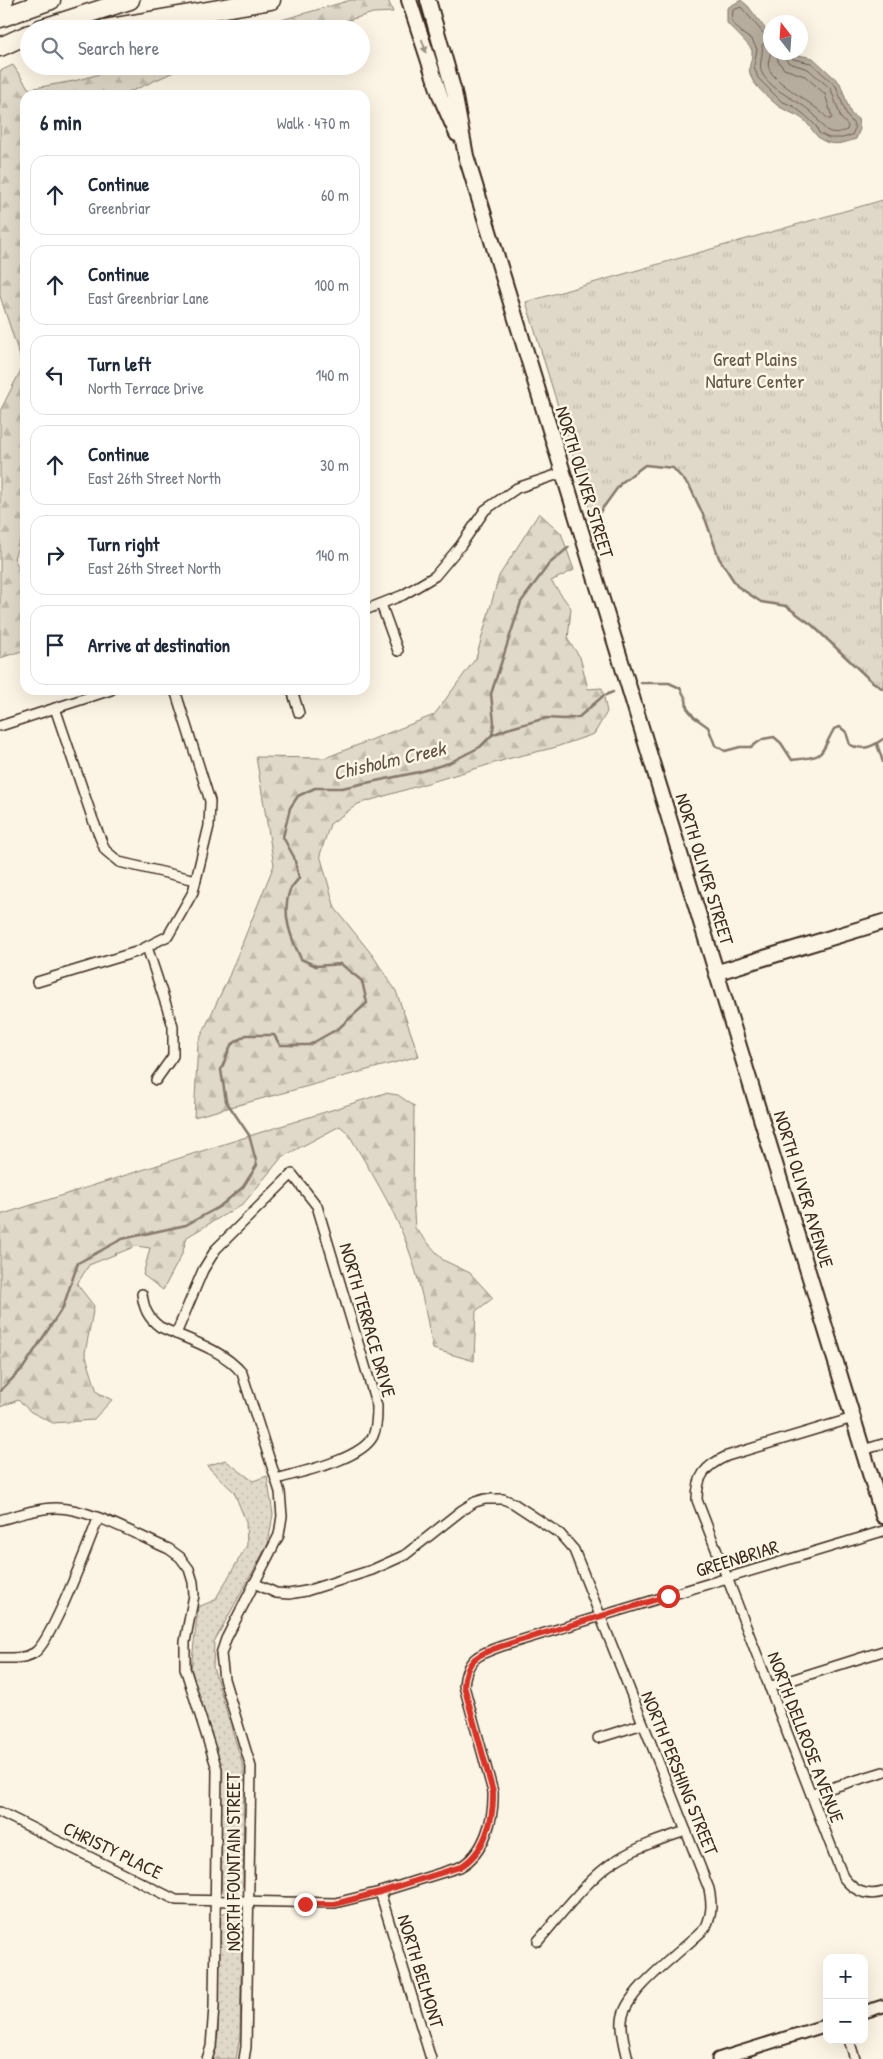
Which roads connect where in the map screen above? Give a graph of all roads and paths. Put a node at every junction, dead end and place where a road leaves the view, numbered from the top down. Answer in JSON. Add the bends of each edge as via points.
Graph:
{"nodes":[{"id":1,"x":4,"y":0,"type":"edge"},
{"id":2,"x":51,"y":0,"type":"edge"},
{"id":3,"x":130,"y":0,"type":"edge"},
{"id":4,"x":270,"y":0,"type":"edge"},
{"id":5,"x":409,"y":0,"type":"edge"},
{"id":6,"x":428,"y":0,"type":"edge"},
{"id":7,"x":0,"y":2,"type":"edge"},
{"id":8,"x":0,"y":18,"type":"edge"},
{"id":9,"x":68,"y":20,"type":"edge"},
{"id":10,"x":156,"y":20,"type":"edge"},
{"id":11,"x":20,"y":38,"type":"edge"},
{"id":12,"x":0,"y":46,"type":"edge"},
{"id":13,"x":20,"y":46,"type":"edge"},
{"id":14,"x":0,"y":52,"type":"edge"},
{"id":15,"x":466,"y":156,"type":"junction"},
{"id":16,"x":562,"y":473,"type":"junction"},
{"id":17,"x":381,"y":604,"type":"junction"},
{"id":18,"x":370,"y":608,"type":"edge"},
{"id":19,"x":398,"y":651,"type":"dead end"},
{"id":20,"x":96,"y":695,"type":"edge"},
{"id":21,"x":178,"y":695,"type":"edge"},
{"id":22,"x":294,"y":695,"type":"edge"},
{"id":23,"x":55,"y":708,"type":"junction"},
{"id":24,"x":299,"y":713,"type":"dead end"},
{"id":25,"x":0,"y":726,"type":"edge"},
{"id":26,"x":196,"y":880,"type":"junction"},
{"id":27,"x":883,"y":922,"type":"edge"},
{"id":28,"x":147,"y":947,"type":"junction"},
{"id":29,"x":718,"y":972,"type":"junction"},
{"id":30,"x":37,"y":982,"type":"dead end"},
{"id":31,"x":156,"y":1080,"type":"dead end"},
{"id":32,"x":142,"y":1294,"type":"dead end"},
{"id":33,"x":176,"y":1334,"type":"junction"},
{"id":34,"x":854,"y":1418,"type":"junction"},
{"id":35,"x":883,"y":1444,"type":"edge"},
{"id":36,"x":863,"y":1450,"type":"junction"},
{"id":37,"x":276,"y":1479,"type":"junction"},
{"id":38,"x":883,"y":1516,"type":"edge"},
{"id":39,"x":98,"y":1519,"type":"junction"},
{"id":40,"x":0,"y":1520,"type":"edge"},
{"id":41,"x":883,"y":1531,"type":"edge"},
{"id":42,"x":727,"y":1578,"type":"junction"},
{"id":43,"x":254,"y":1583,"type":"junction"},
{"id":44,"x":601,"y":1616,"type":"junction"},
{"id":45,"x":883,"y":1651,"type":"edge"},
{"id":46,"x":0,"y":1658,"type":"edge"},
{"id":47,"x":769,"y":1687,"type":"junction"},
{"id":48,"x":643,"y":1724,"type":"junction"},
{"id":49,"x":598,"y":1738,"type":"dead end"},
{"id":50,"x":883,"y":1772,"type":"edge"},
{"id":51,"x":811,"y":1794,"type":"junction"},
{"id":52,"x":0,"y":1812,"type":"edge"},
{"id":53,"x":489,"y":1827,"type":"joint"},
{"id":54,"x":686,"y":1831,"type":"junction"},
{"id":55,"x":380,"y":1892,"type":"junction"},
{"id":56,"x":883,"y":1892,"type":"edge"},
{"id":57,"x":215,"y":1901,"type":"junction"},
{"id":58,"x":249,"y":1902,"type":"junction"},
{"id":59,"x":538,"y":1941,"type":"dead end"},
{"id":60,"x":883,"y":2006,"type":"edge"},
{"id":61,"x":868,"y":2011,"type":"edge"},
{"id":62,"x":823,"y":2026,"type":"edge"},
{"id":63,"x":850,"y":2044,"type":"edge"},
{"id":64,"x":207,"y":2059,"type":"edge"},
{"id":65,"x":244,"y":2059,"type":"edge"},
{"id":66,"x":431,"y":2059,"type":"edge"},
{"id":67,"x":628,"y":2059,"type":"edge"},
{"id":68,"x":718,"y":2059,"type":"edge"},
{"id":69,"x":855,"y":2059,"type":"edge"}],
"edges":[{"from":1,"to":7,"type":"highway"},
{"from":2,"to":8,"type":"highway"},
{"from":3,"to":9,"type":"highway"},
{"from":4,"to":10,"type":"highway"},
{"from":5,"to":15,"type":"main road","one_way":true,"via":[[441,98]]},
{"from":6,"to":15,"type":"main road","name":"NORTH OLIVER STREET","via":[[454,92]]},
{"from":11,"to":12,"type":"highway"},
{"from":13,"to":14,"type":"highway"},
{"from":15,"to":16,"type":"main road","name":"NORTH OLIVER STREET"},
{"from":16,"to":17,"type":"street","via":[[517,488],[485,510],[435,576]]},
{"from":16,"to":29,"type":"main road","name":"NORTH OLIVER STREET"},
{"from":17,"to":18,"type":"street"},
{"from":17,"to":19,"type":"street"},
{"from":20,"to":23,"type":"street"},
{"from":21,"to":26,"type":"street","via":[[210,801],[209,826]]},
{"from":22,"to":24,"type":"street"},
{"from":23,"to":25,"type":"street"},
{"from":23,"to":26,"type":"street","via":[[105,850],[119,862]]},
{"from":26,"to":28,"type":"street","via":[[193,892],[168,936]]},
{"from":27,"to":29,"type":"main road"},
{"from":28,"to":30,"type":"street"},
{"from":28,"to":31,"type":"street","via":[[173,1026],[174,1056]]},
{"from":29,"to":34,"type":"main road","name":"NORTH OLIVER AVENUE"},
{"from":32,"to":33,"type":"street","name":"NORTH FOUNTAIN STREET","via":[[144,1309],[152,1321]]},
{"from":33,"to":37,"type":"street","name":"NORTH FOUNTAIN STREET","via":[[219,1353],[242,1373]]},
{"from":33,"to":37,"type":"street","name":"NORTH TERRACE DRIVE","via":[[203,1270],[216,1249],[292,1174],[318,1206],[375,1399],[377,1424],[372,1438],[350,1456]]},
{"from":34,"to":36,"type":"main road"},
{"from":34,"to":42,"type":"street","name":"NORTH DELLROSE AVENUE","via":[[727,1456],[712,1462],[702,1473],[697,1486],[697,1500]]},
{"from":35,"to":36,"type":"street"},
{"from":36,"to":38,"type":"main road"},
{"from":37,"to":43,"type":"street","name":"NORTH FOUNTAIN STREET","via":[[282,1516],[279,1535]]},
{"from":39,"to":40,"type":"street","via":[[58,1508],[39,1509]]},
{"from":39,"to":46,"type":"street","via":[[42,1645],[25,1656]]},
{"from":39,"to":57,"type":"street","name":"NORTH FOUNTAIN STREET","via":[[169,1549],[189,1569],[194,1595],[185,1668],[217,1769]]},
{"from":41,"to":42,"type":"street","name":"GREENBRIAR"},
{"from":42,"to":44,"type":"street","name":"GREENBRIAR"},
{"from":42,"to":47,"type":"street","name":"NORTH DELLROSE AVENUE"},
{"from":43,"to":44,"type":"street","name":"NORTH PERSHING STREET","via":[[276,1593],[289,1594],[372,1570],[405,1555],[474,1502],[503,1499],[560,1534],[574,1550]]},
{"from":43,"to":58,"type":"street","name":"NORTH FOUNTAIN STREET","via":[[221,1654],[224,1679],[251,1767]]},
{"from":44,"to":48,"type":"street","name":"NORTH PERSHING STREET"},
{"from":44,"to":53,"type":"street","name":"GREENBRIAR","via":[[502,1646],[477,1657],[465,1673],[464,1686],[493,1792],[494,1809]]},
{"from":45,"to":47,"type":"street"},
{"from":47,"to":51,"type":"street","name":"NORTH DELLROSE AVENUE"},
{"from":48,"to":49,"type":"street"},
{"from":48,"to":54,"type":"street","name":"NORTH PERSHING STREET"},
{"from":50,"to":51,"type":"street"},
{"from":51,"to":56,"type":"street","name":"NORTH DELLROSE AVENUE","via":[[843,1877],[858,1892]]},
{"from":52,"to":57,"type":"street","name":"CHRISTY PLACE","via":[[176,1900]]},
{"from":53,"to":55,"type":"street","name":"CHRISTY PLACE","via":[[474,1855],[460,1867]]},
{"from":54,"to":59,"type":"street","via":[[639,1847],[613,1862],[588,1884]]},
{"from":54,"to":67,"type":"street","name":"NORTH PERSHING STREET","via":[[708,1889],[711,1915],[696,1938],[629,1999],[622,2019]]},
{"from":55,"to":58,"type":"street","name":"CHRISTY PLACE","via":[[335,1904]]},
{"from":55,"to":66,"type":"street","name":"NORTH BELMONT"},
{"from":57,"to":58,"type":"street","name":"CHRISTY PLACE"},
{"from":57,"to":64,"type":"street","name":"NORTH FOUNTAIN STREET","via":[[213,2015]]},
{"from":58,"to":65,"type":"street","name":"NORTH FOUNTAIN STREET"},
{"from":60,"to":61,"type":"street"},
{"from":62,"to":68,"type":"street"},
{"from":63,"to":69,"type":"street"}]}
